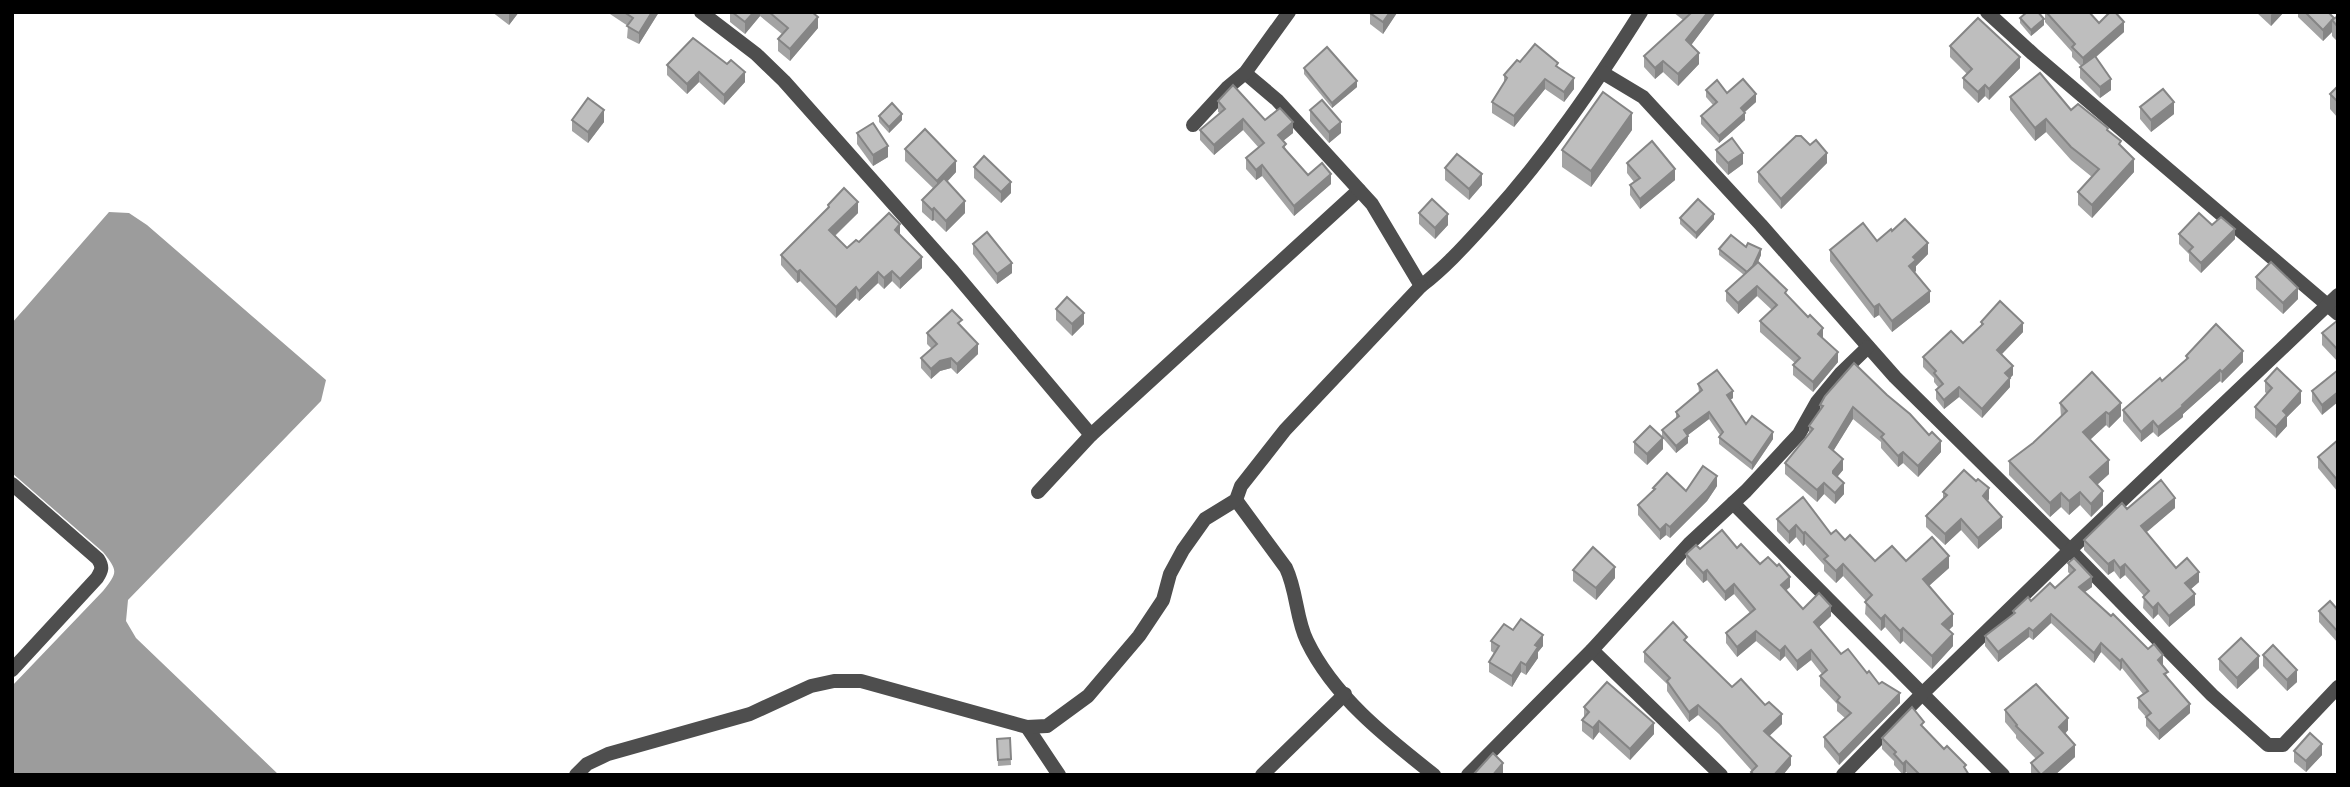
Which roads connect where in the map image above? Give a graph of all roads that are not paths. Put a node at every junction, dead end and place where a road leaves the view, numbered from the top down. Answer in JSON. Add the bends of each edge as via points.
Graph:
{"nodes":[{"id":1,"x":701,"y":12,"type":"edge"},
{"id":2,"x":1289,"y":12,"type":"edge"},
{"id":3,"x":1641,"y":12,"type":"edge"},
{"id":4,"x":1987,"y":12,"type":"edge"},
{"id":5,"x":1603,"y":73,"type":"junction"},
{"id":6,"x":1245,"y":74,"type":"junction"},
{"id":7,"x":1193,"y":125,"type":"dead end"},
{"id":8,"x":1359,"y":190,"type":"junction"},
{"id":9,"x":1421,"y":286,"type":"junction"},
{"id":10,"x":2335,"y":304,"type":"edge"},
{"id":11,"x":1868,"y":347,"type":"junction"},
{"id":12,"x":1091,"y":435,"type":"junction"},
{"id":13,"x":12,"y":485,"type":"edge"},
{"id":14,"x":1038,"y":492,"type":"dead end"},
{"id":15,"x":1236,"y":500,"type":"junction"},
{"id":16,"x":1733,"y":503,"type":"junction"},
{"id":17,"x":2070,"y":550,"type":"junction"},
{"id":18,"x":1592,"y":650,"type":"junction"},
{"id":19,"x":12,"y":670,"type":"edge"},
{"id":20,"x":2338,"y":687,"type":"edge"},
{"id":21,"x":1345,"y":694,"type":"junction"},
{"id":22,"x":1921,"y":695,"type":"junction"},
{"id":23,"x":1027,"y":727,"type":"junction"},
{"id":24,"x":576,"y":775,"type":"edge"},
{"id":25,"x":1059,"y":775,"type":"edge"},
{"id":26,"x":1262,"y":775,"type":"edge"},
{"id":27,"x":1434,"y":775,"type":"edge"},
{"id":28,"x":1468,"y":775,"type":"edge"},
{"id":29,"x":1721,"y":775,"type":"edge"},
{"id":30,"x":1843,"y":775,"type":"edge"},
{"id":31,"x":2003,"y":775,"type":"edge"}],
"edges":[{"from":1,"to":12,"type":"street","via":[[784,81]]},
{"from":2,"to":6,"type":"street"},
{"from":3,"to":5,"type":"street"},
{"from":4,"to":10,"type":"street"},
{"from":5,"to":9,"type":"street","via":[[1524,181],[1446,267]]},
{"from":5,"to":11,"type":"street","via":[[1643,97]]},
{"from":6,"to":7,"type":"street"},
{"from":6,"to":8,"type":"street","via":[[1277,100]]},
{"from":8,"to":9,"type":"street"},
{"from":8,"to":12,"type":"street"},
{"from":9,"to":15,"type":"street","via":[[1285,430],[1241,486]]},
{"from":10,"to":17,"type":"street"},
{"from":11,"to":16,"type":"street","via":[[1817,402],[1799,435]]},
{"from":11,"to":17,"type":"street"},
{"from":12,"to":14,"type":"street"},
{"from":13,"to":19,"type":"street","via":[[102,565],[97,578]]},
{"from":15,"to":21,"type":"street","via":[[1286,568],[1306,639],[1325,673]]},
{"from":15,"to":23,"type":"street","via":[[1205,519],[1170,574],[1163,600],[1088,695],[1048,726]]},
{"from":16,"to":18,"type":"street"},
{"from":16,"to":22,"type":"street"},
{"from":17,"to":20,"type":"street","via":[[2212,695],[2268,745],[2283,745]]},
{"from":17,"to":22,"type":"street"},
{"from":18,"to":28,"type":"street"},
{"from":18,"to":29,"type":"street"},
{"from":21,"to":26,"type":"street"},
{"from":21,"to":27,"type":"street","via":[[1372,724]]},
{"from":22,"to":30,"type":"street"},
{"from":22,"to":31,"type":"street"},
{"from":23,"to":24,"type":"street","via":[[861,681],[834,681],[811,686],[750,714],[608,754]]},
{"from":23,"to":25,"type":"street"}]}
